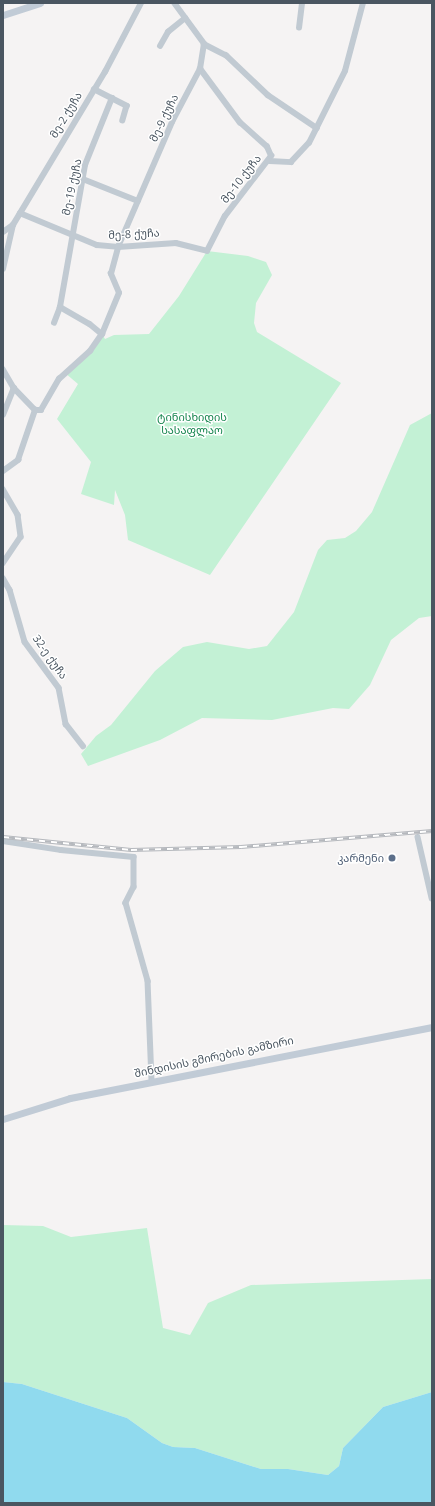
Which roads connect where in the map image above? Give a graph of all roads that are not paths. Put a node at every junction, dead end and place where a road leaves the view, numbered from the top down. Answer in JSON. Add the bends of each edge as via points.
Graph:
{"nodes":[{"id":1,"x":40,"y":3,"type":"edge"},
{"id":2,"x":141,"y":3,"type":"edge"},
{"id":3,"x":174,"y":3,"type":"edge"},
{"id":4,"x":302,"y":3,"type":"edge"},
{"id":5,"x":363,"y":3,"type":"edge"},
{"id":6,"x":3,"y":15,"type":"edge"},
{"id":7,"x":185,"y":18,"type":"junction"},
{"id":8,"x":299,"y":28,"type":"dead end"},
{"id":9,"x":204,"y":44,"type":"junction"},
{"id":10,"x":160,"y":46,"type":"dead end"},
{"id":11,"x":200,"y":70,"type":"junction"},
{"id":12,"x":94,"y":89,"type":"junction"},
{"id":13,"x":112,"y":98,"type":"junction"},
{"id":14,"x":123,"y":120,"type":"dead end"},
{"id":15,"x":317,"y":128,"type":"junction"},
{"id":16,"x":270,"y":161,"type":"junction"},
{"id":17,"x":83,"y":180,"type":"junction"},
{"id":18,"x":138,"y":201,"type":"junction"},
{"id":19,"x":20,"y":213,"type":"junction"},
{"id":20,"x":13,"y":225,"type":"junction"},
{"id":21,"x":3,"y":232,"type":"edge"},
{"id":22,"x":73,"y":235,"type":"junction"},
{"id":23,"x":118,"y":247,"type":"junction"},
{"id":24,"x":207,"y":251,"type":"joint"},
{"id":25,"x":3,"y":268,"type":"edge"},
{"id":26,"x":60,"y":307,"type":"junction"},
{"id":27,"x":54,"y":323,"type":"dead end"},
{"id":28,"x":102,"y":334,"type":"junction"},
{"id":29,"x":3,"y":369,"type":"edge"},
{"id":30,"x":14,"y":388,"type":"junction"},
{"id":31,"x":35,"y":410,"type":"junction"},
{"id":32,"x":3,"y":414,"type":"edge"},
{"id":33,"x":3,"y":471,"type":"edge"},
{"id":34,"x":3,"y":489,"type":"edge"},
{"id":35,"x":3,"y":564,"type":"edge"},
{"id":36,"x":3,"y":578,"type":"edge"},
{"id":37,"x":83,"y":746,"type":"dead end"},
{"id":38,"x":418,"y":837,"type":"dead end"},
{"id":39,"x":3,"y":841,"type":"edge"},
{"id":40,"x":432,"y":898,"type":"edge"},
{"id":41,"x":432,"y":1026,"type":"edge"},
{"id":42,"x":152,"y":1081,"type":"junction"},
{"id":43,"x":3,"y":1119,"type":"edge"}],
"edges":[{"from":1,"to":6,"type":"main road"},
{"from":2,"to":12,"type":"street","name":"მე-2 ქუჩა"},
{"from":3,"to":7,"type":"street"},
{"from":4,"to":8,"type":"street"},
{"from":5,"to":15,"type":"street","via":[[344,71]]},
{"from":7,"to":9,"type":"street"},
{"from":7,"to":10,"type":"street","via":[[168,32]]},
{"from":9,"to":11,"type":"street","name":"მე-9 ქუჩა"},
{"from":9,"to":15,"type":"street","via":[[226,55],[268,95]]},
{"from":11,"to":16,"type":"street","name":"მე-10 ქუჩა","via":[[240,124],[271,152]]},
{"from":11,"to":18,"type":"street","name":"მე-9 ქუჩა","via":[[172,122]]},
{"from":12,"to":13,"type":"street"},
{"from":12,"to":19,"type":"street","name":"მე-2 ქუჩა"},
{"from":13,"to":14,"type":"street","via":[[127,106]]},
{"from":13,"to":17,"type":"street","name":"მე-19 ქუჩა","via":[[85,165]]},
{"from":15,"to":16,"type":"street","via":[[309,143],[291,162]]},
{"from":16,"to":24,"type":"street","name":"მე-10 ქუჩა","via":[[225,216]]},
{"from":17,"to":18,"type":"street"},
{"from":17,"to":22,"type":"street","name":"მე-19 ქუჩა"},
{"from":18,"to":23,"type":"street","name":"მე-9 ქუჩა"},
{"from":19,"to":20,"type":"street","name":"მე-2 ქუჩა"},
{"from":19,"to":22,"type":"street","name":"მე-8 ქუჩა"},
{"from":20,"to":21,"type":"street","name":"მე-2 ქუჩა"},
{"from":20,"to":25,"type":"street"},
{"from":22,"to":23,"type":"street","name":"მე-8 ქუჩა","via":[[97,245]]},
{"from":22,"to":26,"type":"street","name":"მე-19 ქუჩა"},
{"from":23,"to":24,"type":"street","name":"მე-8 ქუჩა","via":[[176,243]]},
{"from":23,"to":28,"type":"street","name":"მე-9 ქუჩა","via":[[111,274],[119,293]]},
{"from":26,"to":27,"type":"street","name":"მე-19 ქუჩა"},
{"from":26,"to":28,"type":"street"},
{"from":28,"to":31,"type":"street","name":"მე-9 ქუჩა","via":[[90,351],[65,373],[41,410]]},
{"from":29,"to":30,"type":"street"},
{"from":30,"to":31,"type":"street"},
{"from":30,"to":32,"type":"street"},
{"from":31,"to":33,"type":"street","via":[[18,460]]},
{"from":34,"to":35,"type":"street","via":[[18,515],[21,537]]},
{"from":36,"to":37,"type":"street","name":"32-ე ქუჩა","via":[[10,590],[16,619],[26,642],[59,688],[66,724]]},
{"from":38,"to":40,"type":"street"},
{"from":39,"to":42,"type":"street","via":[[134,857],[134,887],[126,903],[148,981]]},
{"from":41,"to":42,"type":"main road","name":"შინდისის გმირების გამზირი"},
{"from":42,"to":43,"type":"main road","name":"შინდისის გმირების გამზირი","via":[[70,1098]]}]}
